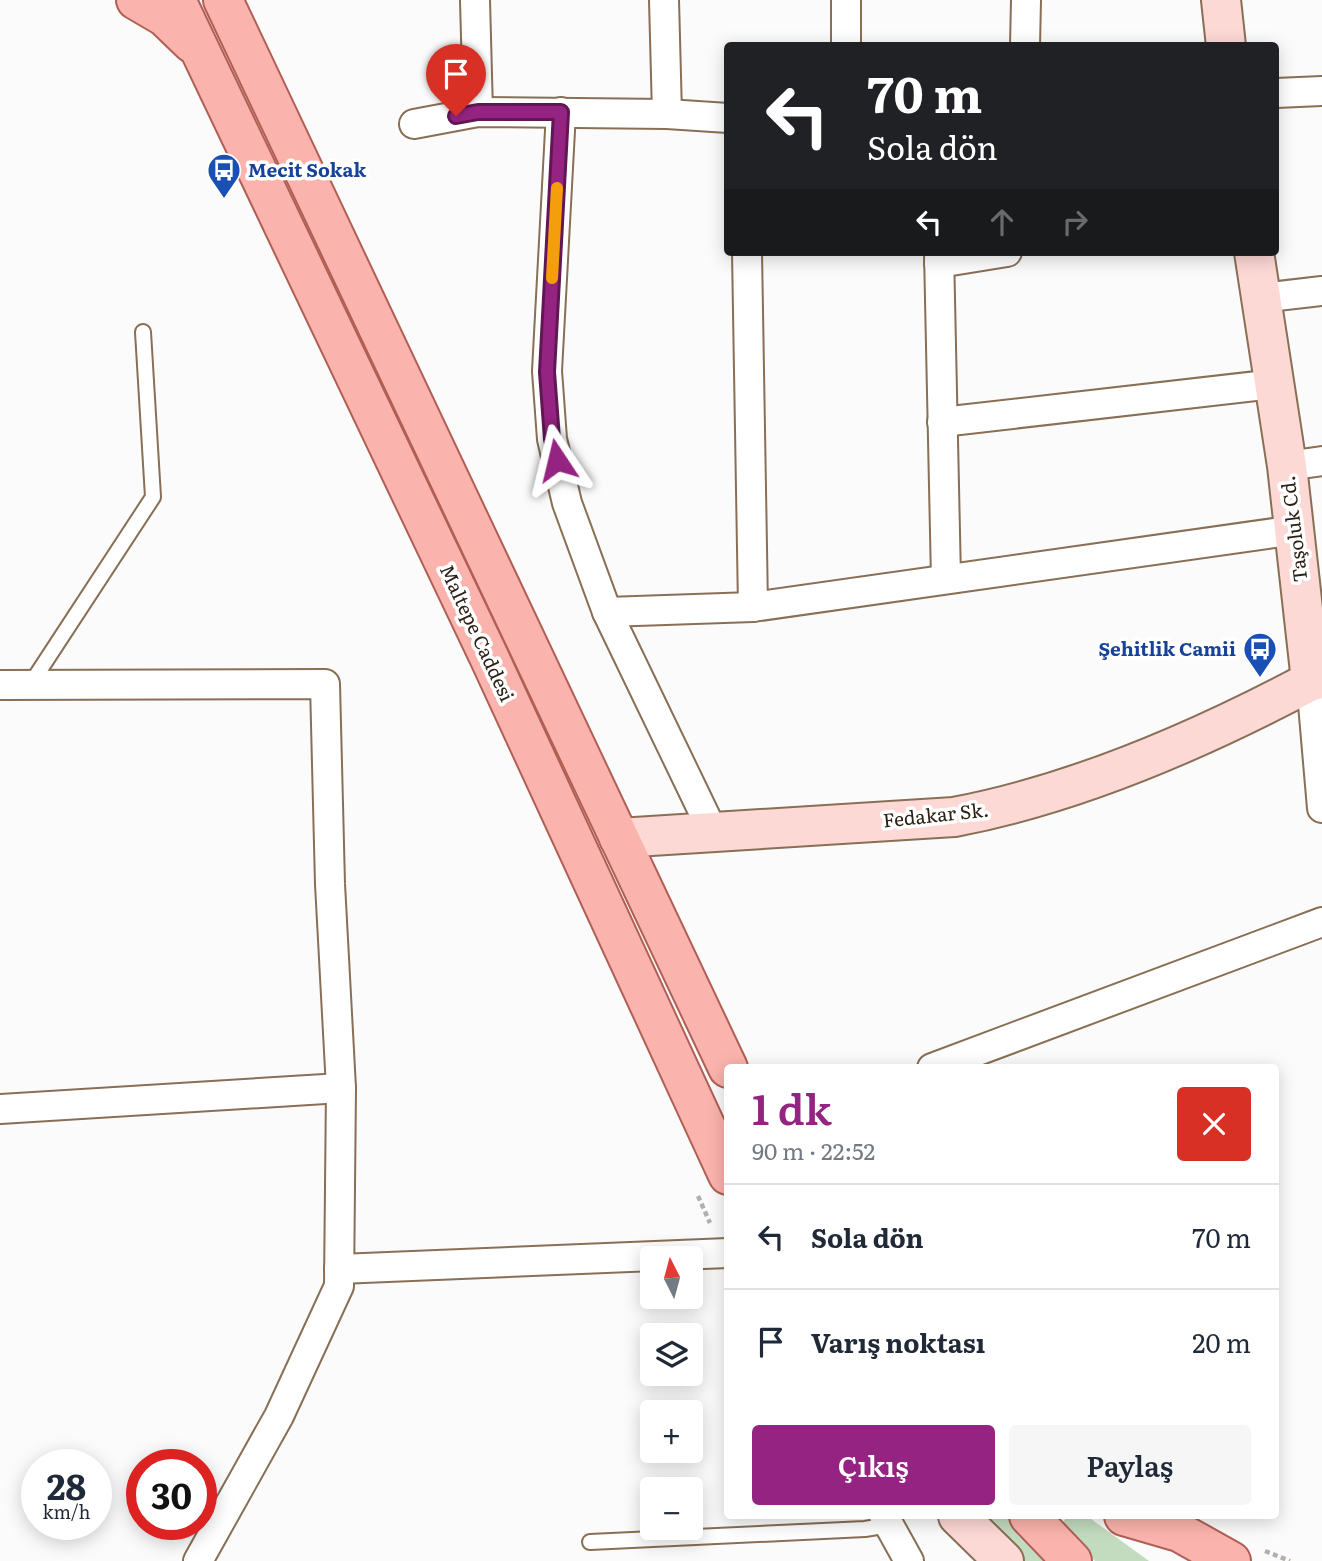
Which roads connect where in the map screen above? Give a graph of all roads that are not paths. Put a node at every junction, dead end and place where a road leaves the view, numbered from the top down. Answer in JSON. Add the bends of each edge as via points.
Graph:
{"nodes":[{"id":1,"x":136,"y":0,"type":"edge"},
{"id":2,"x":176,"y":0,"type":"edge"},
{"id":3,"x":223,"y":0,"type":"edge"},
{"id":4,"x":475,"y":0,"type":"edge"},
{"id":5,"x":664,"y":0,"type":"edge"},
{"id":6,"x":846,"y":0,"type":"edge"},
{"id":7,"x":1026,"y":0,"type":"edge"},
{"id":8,"x":1221,"y":0,"type":"edge"},
{"id":9,"x":845,"y":42,"type":"edge"},
{"id":10,"x":1025,"y":42,"type":"edge"},
{"id":11,"x":1226,"y":42,"type":"edge"},
{"id":12,"x":1322,"y":91,"type":"edge"},
{"id":13,"x":1279,"y":93,"type":"edge"},
{"id":14,"x":220,"y":94,"type":"junction"},
{"id":15,"x":478,"y":112,"type":"junction"},
{"id":16,"x":561,"y":112,"type":"junction"},
{"id":17,"x":667,"y":114,"type":"junction"},
{"id":18,"x":724,"y":118,"type":"edge"},
{"id":19,"x":414,"y":124,"type":"dead end"},
{"id":20,"x":747,"y":256,"type":"edge"},
{"id":21,"x":962,"y":256,"type":"edge"},
{"id":22,"x":1255,"y":256,"type":"edge"},
{"id":23,"x":939,"y":258,"type":"edge"},
{"id":24,"x":1322,"y":291,"type":"edge"},
{"id":25,"x":1261,"y":298,"type":"junction"},
{"id":26,"x":144,"y":332,"type":"dead end"},
{"id":27,"x":1273,"y":384,"type":"junction"},
{"id":28,"x":942,"y":422,"type":"junction"},
{"id":29,"x":1304,"y":464,"type":"edge"},
{"id":30,"x":1295,"y":530,"type":"junction"},
{"id":31,"x":946,"y":579,"type":"junction"},
{"id":32,"x":752,"y":607,"type":"junction"},
{"id":33,"x":607,"y":612,"type":"junction"},
{"id":34,"x":1317,"y":680,"type":"edge"},
{"id":35,"x":0,"y":685,"type":"edge"},
{"id":36,"x":30,"y":685,"type":"junction"},
{"id":37,"x":1322,"y":808,"type":"edge"},
{"id":38,"x":713,"y":832,"type":"junction"},
{"id":39,"x":619,"y":838,"type":"junction"},
{"id":40,"x":1322,"y":922,"type":"edge"},
{"id":41,"x":726,"y":1064,"type":"edge"},
{"id":42,"x":943,"y":1064,"type":"edge"},
{"id":43,"x":341,"y":1088,"type":"junction"},
{"id":44,"x":0,"y":1109,"type":"edge"},
{"id":45,"x":724,"y":1166,"type":"edge"},
{"id":46,"x":724,"y":1253,"type":"edge"},
{"id":47,"x":339,"y":1269,"type":"junction"},
{"id":48,"x":961,"y":1519,"type":"edge"},
{"id":49,"x":1032,"y":1519,"type":"edge"},
{"id":50,"x":1123,"y":1519,"type":"edge"},
{"id":51,"x":1134,"y":1519,"type":"edge"},
{"id":52,"x":887,"y":1520,"type":"edge"},
{"id":53,"x":590,"y":1542,"type":"dead end"},
{"id":54,"x":198,"y":1561,"type":"edge"},
{"id":55,"x":909,"y":1561,"type":"edge"},
{"id":56,"x":1004,"y":1561,"type":"edge"},
{"id":57,"x":1072,"y":1561,"type":"edge"},
{"id":58,"x":1188,"y":1561,"type":"edge"},
{"id":59,"x":1231,"y":1561,"type":"edge"}],
"edges":[{"from":1,"to":14,"type":"main road","via":[[165,17],[190,41]]},
{"from":2,"to":14,"type":"main road"},
{"from":3,"to":39,"type":"main road"},
{"from":4,"to":15,"type":"street"},
{"from":5,"to":17,"type":"street"},
{"from":6,"to":9,"type":"street"},
{"from":7,"to":10,"type":"street"},
{"from":8,"to":11,"type":"main road"},
{"from":12,"to":13,"type":"street"},
{"from":14,"to":45,"type":"main road","name":"Maltepe Caddesi","via":[[490,659]]},
{"from":15,"to":16,"type":"street"},
{"from":15,"to":19,"type":"street"},
{"from":16,"to":17,"type":"street"},
{"from":16,"to":33,"type":"street","via":[[547,372],[552,439],[567,503]]},
{"from":17,"to":18,"type":"street"},
{"from":20,"to":32,"type":"street"},
{"from":21,"to":23,"type":"street"},
{"from":22,"to":25,"type":"main road","name":"Taşoluk Cd."},
{"from":23,"to":28,"type":"street"},
{"from":24,"to":25,"type":"street"},
{"from":25,"to":27,"type":"main road","name":"Taşoluk Cd."},
{"from":26,"to":36,"type":"lane","via":[[153,497]]},
{"from":27,"to":28,"type":"street"},
{"from":27,"to":29,"type":"main road","name":"Taşoluk Cd."},
{"from":28,"to":31,"type":"street"},
{"from":29,"to":30,"type":"main road","name":"Taşoluk Cd."},
{"from":30,"to":31,"type":"street"},
{"from":30,"to":34,"type":"main road","name":"Taşoluk Cd."},
{"from":31,"to":32,"type":"street"},
{"from":32,"to":33,"type":"street"},
{"from":33,"to":38,"type":"street"},
{"from":34,"to":37,"type":"street","name":"Taşoluk Cd."},
{"from":34,"to":38,"type":"main road","name":"Fedakar Sk.","via":[[1187,740],[1006,807],[954,817]]},
{"from":35,"to":36,"type":"street"},
{"from":36,"to":43,"type":"street","via":[[325,684]]},
{"from":38,"to":39,"type":"main road","name":"Fedakar Sk."},
{"from":39,"to":41,"type":"main road"},
{"from":40,"to":42,"type":"street"},
{"from":43,"to":44,"type":"street"},
{"from":43,"to":47,"type":"street"},
{"from":46,"to":47,"type":"street"},
{"from":47,"to":54,"type":"street","via":[[339,1286],[279,1416]]},
{"from":48,"to":56,"type":"main road"},
{"from":49,"to":57,"type":"main road"},
{"from":50,"to":58,"type":"main road"},
{"from":51,"to":59,"type":"main road","via":[[1178,1532]]},
{"from":52,"to":53,"type":"lane","via":[[866,1529]]},
{"from":52,"to":55,"type":"street"}]}
